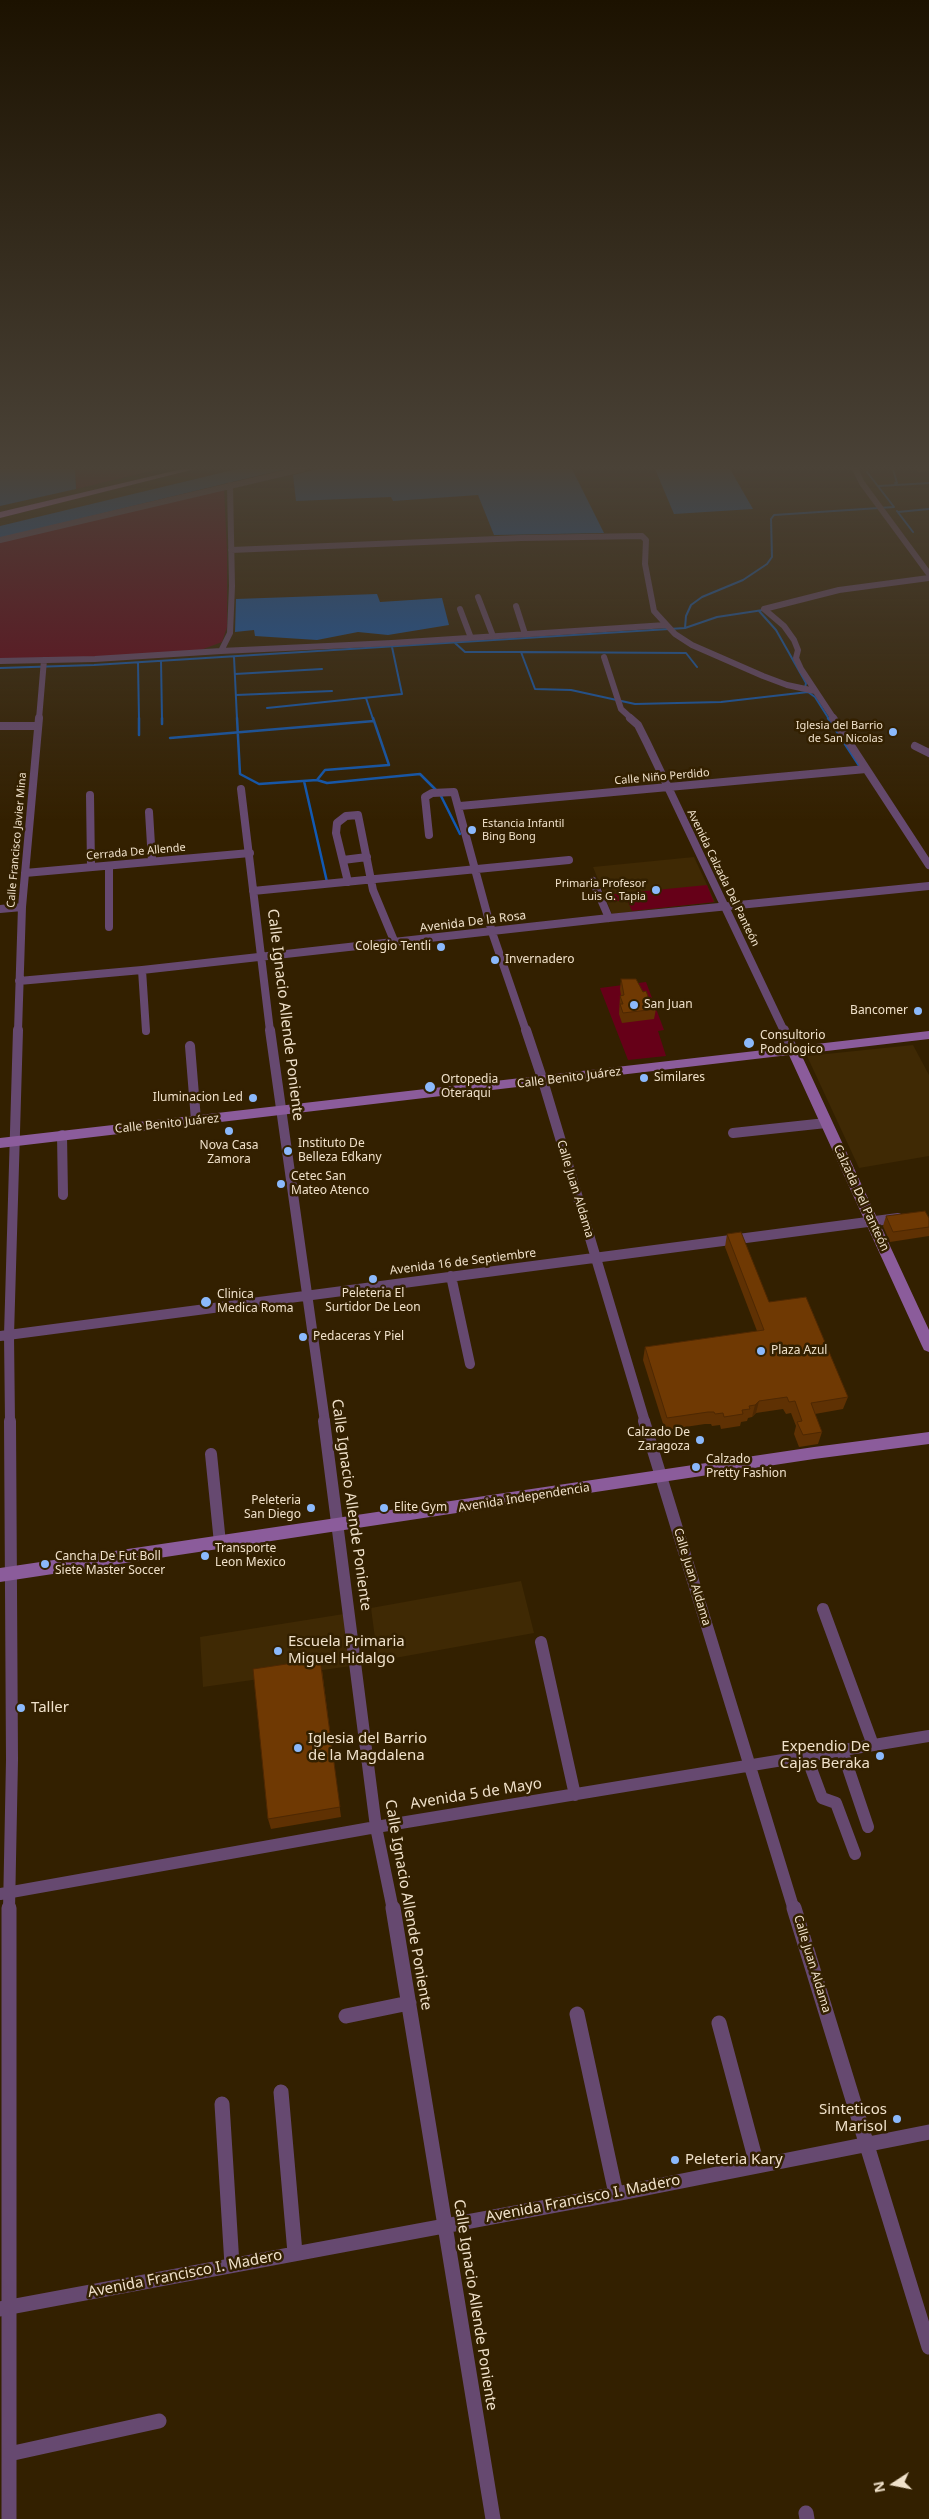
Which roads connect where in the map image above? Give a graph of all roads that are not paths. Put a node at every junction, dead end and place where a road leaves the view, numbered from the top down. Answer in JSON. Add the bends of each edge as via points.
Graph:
{"nodes":[{"id":1,"x":231,"y":587,"type":"edge"},
{"id":2,"x":649,"y":587,"type":"edge"},
{"id":3,"x":865,"y":587,"type":"edge"},
{"id":4,"x":478,"y":598,"type":"dead end"},
{"id":5,"x":516,"y":606,"type":"dead end"},
{"id":6,"x":460,"y":609,"type":"dead end"},
{"id":7,"x":668,"y":626,"type":"junction"},
{"id":8,"x":526,"y":634,"type":"junction"},
{"id":9,"x":493,"y":636,"type":"junction"},
{"id":10,"x":470,"y":638,"type":"junction"},
{"id":11,"x":221,"y":651,"type":"junction"},
{"id":12,"x":604,"y":657,"type":"dead end"},
{"id":13,"x":0,"y":661,"type":"edge"},
{"id":14,"x":43,"y":665,"type":"junction"},
{"id":15,"x":816,"y":691,"type":"junction"},
{"id":16,"x":0,"y":726,"type":"edge"},
{"id":17,"x":38,"y":726,"type":"junction"},
{"id":18,"x":915,"y":746,"type":"dead end"},
{"id":19,"x":929,"y":753,"type":"edge"},
{"id":20,"x":866,"y":769,"type":"junction"},
{"id":21,"x":668,"y":787,"type":"junction"},
{"id":22,"x":241,"y":790,"type":"dead end"},
{"id":23,"x":90,"y":795,"type":"dead end"},
{"id":24,"x":460,"y":806,"type":"junction"},
{"id":25,"x":149,"y":812,"type":"dead end"},
{"id":26,"x":430,"y":835,"type":"dead end"},
{"id":27,"x":250,"y":853,"type":"junction"},
{"id":28,"x":366,"y":857,"type":"junction"},
{"id":29,"x":343,"y":860,"type":"junction"},
{"id":30,"x":569,"y":860,"type":"dead end"},
{"id":31,"x":152,"y":861,"type":"junction"},
{"id":32,"x":108,"y":866,"type":"junction"},
{"id":33,"x":929,"y":866,"type":"edge"},
{"id":34,"x":91,"y":867,"type":"junction"},
{"id":35,"x":476,"y":869,"type":"junction"},
{"id":36,"x":25,"y":873,"type":"junction"},
{"id":37,"x":371,"y":880,"type":"junction"},
{"id":38,"x":592,"y":881,"type":"dead end"},
{"id":39,"x":348,"y":882,"type":"junction"},
{"id":40,"x":929,"y":886,"type":"edge"},
{"id":41,"x":253,"y":891,"type":"junction"},
{"id":42,"x":22,"y":907,"type":"junction"},
{"id":43,"x":725,"y":907,"type":"junction"},
{"id":44,"x":0,"y":909,"type":"edge"},
{"id":45,"x":609,"y":918,"type":"junction"},
{"id":46,"x":109,"y":927,"type":"dead end"},
{"id":47,"x":492,"y":932,"type":"junction"},
{"id":48,"x":395,"y":943,"type":"junction"},
{"id":49,"x":260,"y":957,"type":"junction"},
{"id":50,"x":142,"y":970,"type":"junction"},
{"id":51,"x":19,"y":980,"type":"junction"},
{"id":52,"x":146,"y":1031,"type":"dead end"},
{"id":53,"x":929,"y":1035,"type":"edge"},
{"id":54,"x":190,"y":1046,"type":"dead end"},
{"id":55,"x":793,"y":1050,"type":"junction"},
{"id":56,"x":543,"y":1081,"type":"junction"},
{"id":57,"x":280,"y":1111,"type":"junction"},
{"id":58,"x":196,"y":1120,"type":"junction"},
{"id":59,"x":826,"y":1123,"type":"junction"},
{"id":60,"x":733,"y":1133,"type":"dead end"},
{"id":61,"x":62,"y":1135,"type":"junction"},
{"id":62,"x":14,"y":1141,"type":"junction"},
{"id":63,"x":0,"y":1142,"type":"edge"},
{"id":64,"x":62,"y":1195,"type":"dead end"},
{"id":65,"x":910,"y":1216,"type":"edge"},
{"id":66,"x":872,"y":1222,"type":"junction"},
{"id":67,"x":596,"y":1257,"type":"junction"},
{"id":68,"x":451,"y":1276,"type":"junction"},
{"id":69,"x":305,"y":1295,"type":"junction"},
{"id":70,"x":4,"y":1336,"type":"edge"},
{"id":71,"x":929,"y":1346,"type":"edge"},
{"id":72,"x":470,"y":1364,"type":"dead end"},
{"id":73,"x":929,"y":1438,"type":"edge"},
{"id":74,"x":212,"y":1454,"type":"dead end"},
{"id":75,"x":661,"y":1477,"type":"junction"},
{"id":76,"x":339,"y":1525,"type":"junction"},
{"id":77,"x":220,"y":1543,"type":"junction"},
{"id":78,"x":5,"y":1574,"type":"edge"},
{"id":79,"x":823,"y":1608,"type":"dead end"},
{"id":80,"x":541,"y":1642,"type":"dead end"},
{"id":81,"x":929,"y":1736,"type":"edge"},
{"id":82,"x":873,"y":1745,"type":"junction"},
{"id":83,"x":842,"y":1750,"type":"junction"},
{"id":84,"x":806,"y":1755,"type":"junction"},
{"id":85,"x":6,"y":1761,"type":"edge"},
{"id":86,"x":751,"y":1766,"type":"junction"},
{"id":87,"x":575,"y":1794,"type":"junction"},
{"id":88,"x":376,"y":1827,"type":"junction"},
{"id":89,"x":868,"y":1827,"type":"dead end"},
{"id":90,"x":855,"y":1854,"type":"dead end"},
{"id":91,"x":4,"y":1893,"type":"edge"},
{"id":92,"x":410,"y":2003,"type":"junction"},
{"id":93,"x":577,"y":2014,"type":"dead end"},
{"id":94,"x":346,"y":2016,"type":"dead end"},
{"id":95,"x":719,"y":2023,"type":"dead end"},
{"id":96,"x":5,"y":2036,"type":"edge"},
{"id":97,"x":281,"y":2092,"type":"dead end"},
{"id":98,"x":222,"y":2104,"type":"dead end"},
{"id":99,"x":929,"y":2132,"type":"edge"},
{"id":100,"x":867,"y":2144,"type":"junction"},
{"id":101,"x":757,"y":2165,"type":"junction"},
{"id":102,"x":616,"y":2194,"type":"junction"},
{"id":103,"x":445,"y":2225,"type":"junction"},
{"id":104,"x":295,"y":2253,"type":"junction"},
{"id":105,"x":232,"y":2265,"type":"junction"},
{"id":106,"x":5,"y":2308,"type":"edge"},
{"id":107,"x":929,"y":2347,"type":"edge"},
{"id":108,"x":159,"y":2421,"type":"dead end"},
{"id":109,"x":9,"y":2454,"type":"junction"},
{"id":110,"x":9,"y":2519,"type":"edge"},
{"id":111,"x":493,"y":2519,"type":"edge"}],
"edges":[{"from":1,"to":11,"type":"street","via":[[230,633]]},
{"from":2,"to":7,"type":"street","via":[[657,616]]},
{"from":3,"to":15,"type":"street","via":[[765,608],[794,640],[798,650],[797,662]]},
{"from":4,"to":9,"type":"street"},
{"from":5,"to":8,"type":"street"},
{"from":6,"to":10,"type":"street"},
{"from":7,"to":8,"type":"street"},
{"from":7,"to":15,"type":"street","via":[[692,645],[782,683]]},
{"from":8,"to":9,"type":"street"},
{"from":9,"to":10,"type":"street"},
{"from":10,"to":11,"type":"street"},
{"from":11,"to":14,"type":"street"},
{"from":12,"to":21,"type":"street","name":"Avenida Calzada Del Panteón","via":[[619,702],[648,743]]},
{"from":13,"to":14,"type":"street"},
{"from":14,"to":17,"type":"street","name":"Calle Francisco Javier Mina"},
{"from":15,"to":20,"type":"street"},
{"from":16,"to":17,"type":"street"},
{"from":17,"to":36,"type":"street","name":"Calle Francisco Javier Mina"},
{"from":18,"to":19,"type":"street"},
{"from":20,"to":21,"type":"street","name":"Calle Niño Perdido"},
{"from":20,"to":33,"type":"street"},
{"from":21,"to":24,"type":"street","name":"Calle Niño Perdido"},
{"from":21,"to":43,"type":"street","name":"Avenida Calzada Del Panteón"},
{"from":22,"to":27,"type":"street","name":"Calle Ignacio Allende Poniente"},
{"from":23,"to":34,"type":"street"},
{"from":24,"to":26,"type":"street","via":[[454,792],[428,795],[424,804]]},
{"from":24,"to":35,"type":"street","name":"Calle Juan Aldama"},
{"from":25,"to":31,"type":"street"},
{"from":27,"to":31,"type":"street","name":"Cerrada De Allende"},
{"from":27,"to":41,"type":"street","name":"Calle Ignacio Allende Poniente"},
{"from":28,"to":29,"type":"street"},
{"from":28,"to":29,"type":"street","via":[[358,815],[346,816],[337,823],[336,833]]},
{"from":28,"to":37,"type":"street"},
{"from":29,"to":39,"type":"street"},
{"from":30,"to":35,"type":"street"},
{"from":31,"to":32,"type":"street","name":"Cerrada De Allende"},
{"from":32,"to":34,"type":"street","name":"Cerrada De Allende"},
{"from":32,"to":46,"type":"street"},
{"from":34,"to":36,"type":"street","name":"Cerrada De Allende"},
{"from":35,"to":37,"type":"street"},
{"from":35,"to":47,"type":"street","name":"Calle Juan Aldama"},
{"from":36,"to":42,"type":"street","name":"Calle Francisco Javier Mina"},
{"from":37,"to":39,"type":"street"},
{"from":37,"to":48,"type":"street"},
{"from":38,"to":45,"type":"street"},
{"from":39,"to":41,"type":"street"},
{"from":40,"to":43,"type":"street","name":"Avenida De la Rosa"},
{"from":41,"to":49,"type":"street","name":"Calle Ignacio Allende Poniente"},
{"from":42,"to":44,"type":"street"},
{"from":42,"to":51,"type":"street","name":"Calle Francisco Javier Mina"},
{"from":43,"to":45,"type":"street","name":"Avenida De la Rosa"},
{"from":43,"to":55,"type":"street","name":"Avenida Calzada Del Panteón"},
{"from":45,"to":47,"type":"street","name":"Avenida De la Rosa"},
{"from":47,"to":48,"type":"street","name":"Avenida De la Rosa"},
{"from":47,"to":56,"type":"street","name":"Calle Juan Aldama"},
{"from":48,"to":49,"type":"street","name":"Avenida De la Rosa"},
{"from":49,"to":50,"type":"street","name":"Avenida De la Rosa"},
{"from":49,"to":57,"type":"street","name":"Calle Ignacio Allende Poniente"},
{"from":50,"to":51,"type":"street","name":"Avenida De la Rosa"},
{"from":50,"to":52,"type":"street"},
{"from":51,"to":62,"type":"street","name":"Calle Francisco Javier Mina"},
{"from":53,"to":55,"type":"main road","name":"Calle Benito Juárez"},
{"from":54,"to":58,"type":"street"},
{"from":55,"to":56,"type":"main road","name":"Calle Benito Juárez"},
{"from":55,"to":59,"type":"main road","name":"Calzada Del Panteón"},
{"from":56,"to":57,"type":"main road","name":"Calle Benito Juárez"},
{"from":56,"to":67,"type":"street","name":"Calle Juan Aldama"},
{"from":57,"to":58,"type":"main road","name":"Calle Benito Juárez"},
{"from":57,"to":69,"type":"street","name":"Calle Ignacio Allende Poniente"},
{"from":58,"to":61,"type":"main road","name":"Calle Benito Juárez"},
{"from":59,"to":60,"type":"street"},
{"from":59,"to":66,"type":"main road","name":"Calzada Del Panteón"},
{"from":61,"to":62,"type":"main road","name":"Calle Benito Juárez"},
{"from":61,"to":64,"type":"street"},
{"from":62,"to":63,"type":"main road","name":"Calle Benito Juárez"},
{"from":62,"to":70,"type":"street","name":"Calle Francisco Javier Mina"},
{"from":65,"to":66,"type":"street","name":"Avenida 16 de Septiembre"},
{"from":66,"to":67,"type":"street","name":"Avenida 16 de Septiembre"},
{"from":66,"to":71,"type":"main road","name":"Calzada Del Panteón"},
{"from":67,"to":68,"type":"street","name":"Avenida 16 de Septiembre"},
{"from":67,"to":75,"type":"street","name":"Calle Juan Aldama"},
{"from":68,"to":69,"type":"street","name":"Avenida 16 de Septiembre"},
{"from":68,"to":72,"type":"street"},
{"from":69,"to":70,"type":"street","name":"Avenida 16 de Septiembre"},
{"from":69,"to":76,"type":"street","name":"Calle Ignacio Allende Poniente"},
{"from":70,"to":78,"type":"street","name":"Calle Francisco Javier Mina"},
{"from":73,"to":75,"type":"main road","name":"Avenida Independencia"},
{"from":74,"to":77,"type":"street"},
{"from":75,"to":76,"type":"main road","name":"Avenida Independencia"},
{"from":75,"to":86,"type":"street","name":"Calle Juan Aldama"},
{"from":76,"to":77,"type":"main road","name":"Avenida Independencia"},
{"from":76,"to":88,"type":"street","name":"Calle Ignacio Allende Poniente"},
{"from":77,"to":78,"type":"main road","name":"Avenida Independencia"},
{"from":78,"to":85,"type":"street","name":"Calle Francisco Javier Mina"},
{"from":79,"to":82,"type":"street"},
{"from":80,"to":87,"type":"street"},
{"from":81,"to":82,"type":"street","name":"Avenida 5 de Mayo"},
{"from":82,"to":83,"type":"street","name":"Avenida 5 de Mayo"},
{"from":83,"to":84,"type":"street","name":"Avenida 5 de Mayo"},
{"from":83,"to":89,"type":"street"},
{"from":84,"to":86,"type":"street","name":"Avenida 5 de Mayo"},
{"from":84,"to":90,"type":"street","via":[[822,1798],[836,1803]]},
{"from":85,"to":91,"type":"street","name":"Calle Francisco Javier Mina"},
{"from":86,"to":87,"type":"street","name":"Avenida 5 de Mayo"},
{"from":86,"to":100,"type":"street","name":"Calle Juan Aldama"},
{"from":87,"to":88,"type":"street","name":"Avenida 5 de Mayo"},
{"from":88,"to":91,"type":"street","name":"Avenida 5 de Mayo"},
{"from":88,"to":92,"type":"street","name":"Calle Ignacio Allende Poniente"},
{"from":91,"to":96,"type":"street","name":"Calle Francisco Javier Mina"},
{"from":92,"to":94,"type":"street"},
{"from":92,"to":103,"type":"street","name":"Calle Ignacio Allende Poniente"},
{"from":93,"to":102,"type":"street"},
{"from":95,"to":101,"type":"street"},
{"from":96,"to":106,"type":"street","name":"Calle Francisco Javier Mina"},
{"from":97,"to":104,"type":"street"},
{"from":98,"to":105,"type":"street"},
{"from":99,"to":100,"type":"street","name":"Avenida Francisco I. Madero"},
{"from":100,"to":101,"type":"street","name":"Avenida Francisco I. Madero"},
{"from":100,"to":107,"type":"street","name":"Calle Juan Aldama"},
{"from":101,"to":102,"type":"street","name":"Avenida Francisco I. Madero"},
{"from":102,"to":103,"type":"street","name":"Avenida Francisco I. Madero"},
{"from":103,"to":104,"type":"street","name":"Avenida Francisco I. Madero"},
{"from":103,"to":111,"type":"street","name":"Calle Ignacio Allende Poniente"},
{"from":104,"to":105,"type":"street","name":"Avenida Francisco I. Madero"},
{"from":105,"to":106,"type":"street","name":"Avenida Francisco I. Madero"},
{"from":106,"to":109,"type":"street","name":"Calle Francisco Javier Mina"},
{"from":108,"to":109,"type":"street"},
{"from":109,"to":110,"type":"street","name":"Calle Francisco Javier Mina"}]}
